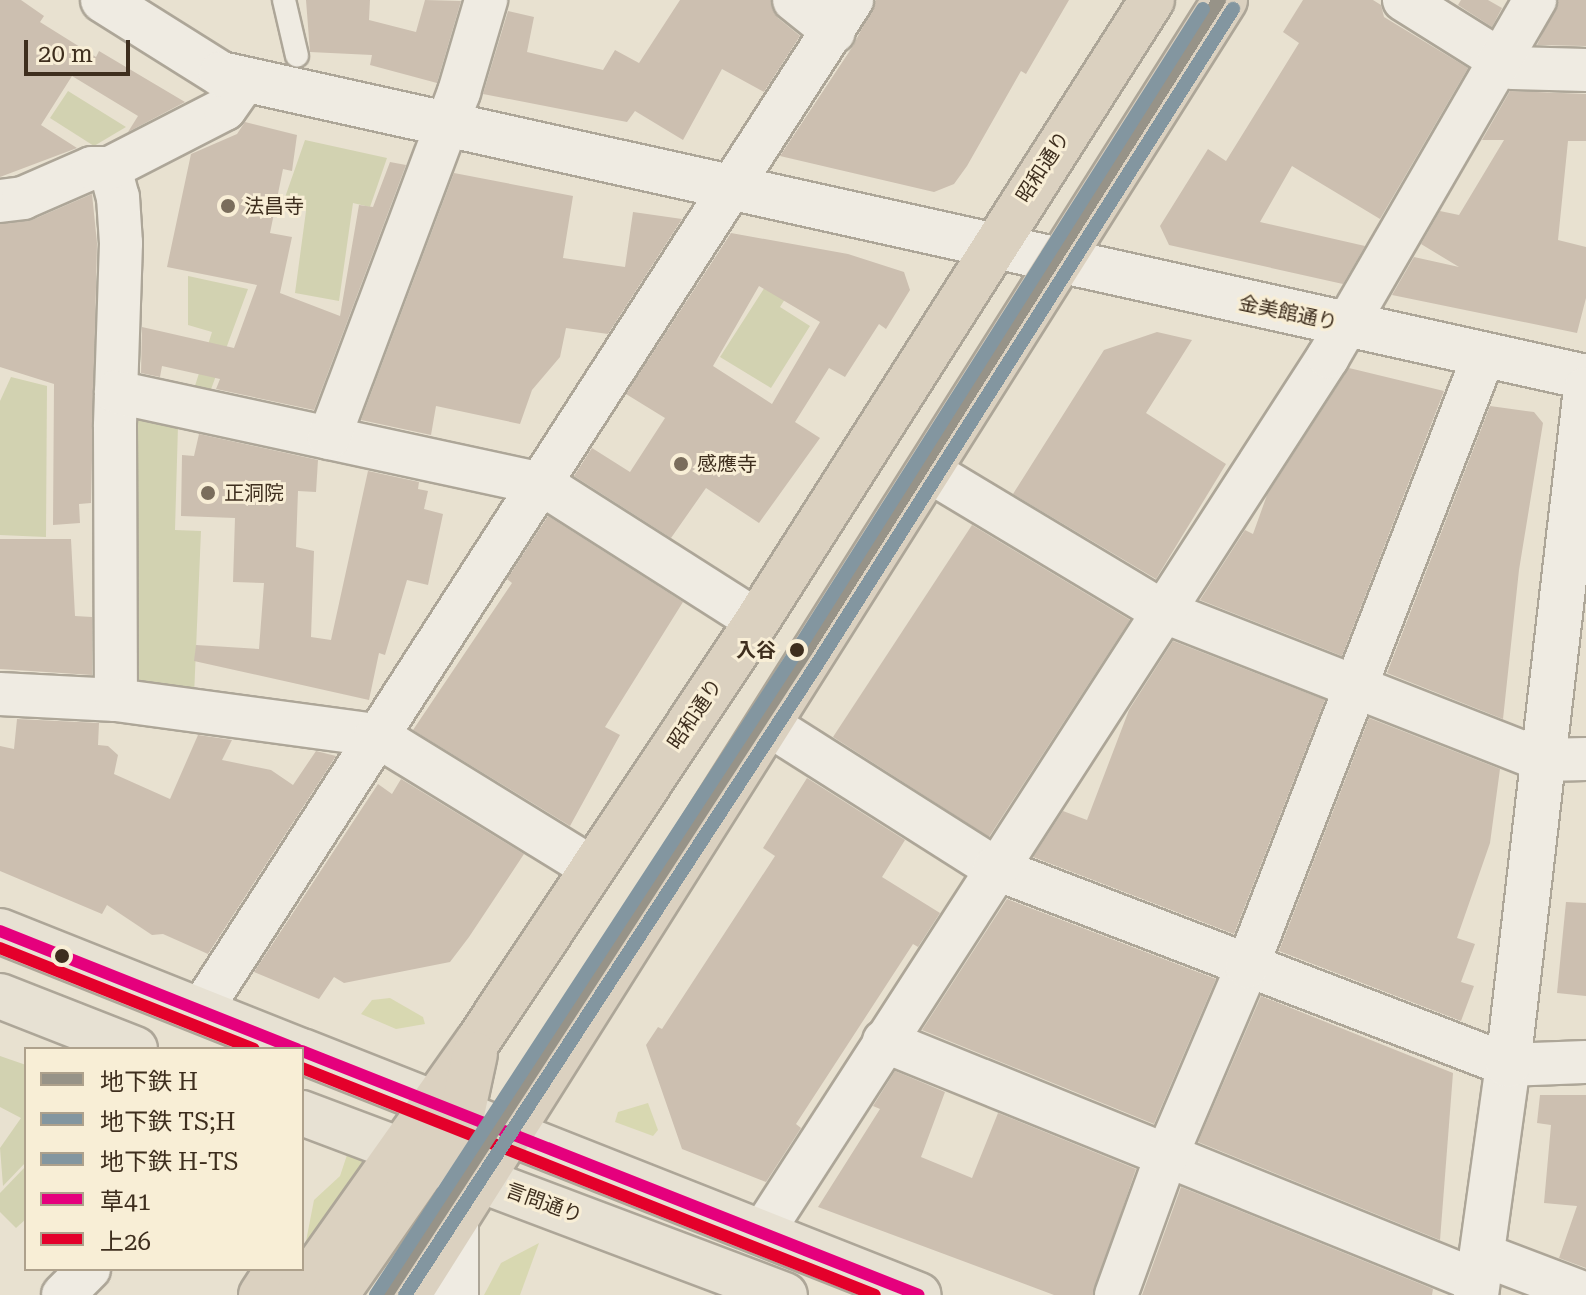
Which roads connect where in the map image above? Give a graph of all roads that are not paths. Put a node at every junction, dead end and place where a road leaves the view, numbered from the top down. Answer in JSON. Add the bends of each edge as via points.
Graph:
{"nodes":[{"id":1,"x":103,"y":0,"type":"edge"},
{"id":2,"x":284,"y":0,"type":"edge"},
{"id":3,"x":486,"y":0,"type":"edge"},
{"id":4,"x":794,"y":0,"type":"edge"},
{"id":5,"x":1152,"y":0,"type":"edge"},
{"id":6,"x":1225,"y":0,"type":"edge"},
{"id":7,"x":1404,"y":0,"type":"edge"},
{"id":8,"x":1535,"y":0,"type":"edge"},
{"id":9,"x":843,"y":16,"type":"edge"},
{"id":10,"x":297,"y":56,"type":"dead end"},
{"id":11,"x":1501,"y":58,"type":"junction"},
{"id":12,"x":1586,"y":70,"type":"edge"},
{"id":13,"x":245,"y":80,"type":"junction"},
{"id":14,"x":445,"y":128,"type":"junction"},
{"id":15,"x":110,"y":168,"type":"junction"},
{"id":16,"x":732,"y":187,"type":"junction"},
{"id":17,"x":0,"y":201,"type":"edge"},
{"id":18,"x":991,"y":248,"type":"junction"},
{"id":19,"x":1063,"y":264,"type":"junction"},
{"id":20,"x":1346,"y":325,"type":"junction"},
{"id":21,"x":1484,"y":355,"type":"junction"},
{"id":22,"x":1586,"y":377,"type":"edge"},
{"id":23,"x":1586,"y":389,"type":"edge"},
{"id":24,"x":116,"y":392,"type":"junction"},
{"id":25,"x":329,"y":438,"type":"junction"},
{"id":26,"x":929,"y":471,"type":"junction"},
{"id":27,"x":542,"y":484,"type":"junction"},
{"id":28,"x":1574,"y":594,"type":"edge"},
{"id":29,"x":1162,"y":611,"type":"junction"},
{"id":30,"x":757,"y":621,"type":"junction"},
{"id":31,"x":1355,"y":686,"type":"junction"},
{"id":32,"x":0,"y":694,"type":"edge"},
{"id":33,"x":116,"y":700,"type":"junction"},
{"id":34,"x":769,"y":725,"type":"junction"},
{"id":35,"x":376,"y":735,"type":"junction"},
{"id":36,"x":1586,"y":759,"type":"edge"},
{"id":37,"x":1543,"y":760,"type":"junction"},
{"id":38,"x":592,"y":868,"type":"junction"},
{"id":39,"x":994,"y":868,"type":"junction"},
{"id":40,"x":0,"y":931,"type":"edge"},
{"id":41,"x":1247,"y":967,"type":"junction"},
{"id":42,"x":0,"y":996,"type":"edge"},
{"id":43,"x":201,"y":1010,"type":"junction"},
{"id":44,"x":884,"y":1041,"type":"junction"},
{"id":45,"x":130,"y":1047,"type":"edge"},
{"id":46,"x":293,"y":1047,"type":"edge"},
{"id":47,"x":304,"y":1052,"type":"edge"},
{"id":48,"x":1586,"y":1062,"type":"edge"},
{"id":49,"x":1508,"y":1065,"type":"junction"},
{"id":50,"x":447,"y":1108,"type":"junction"},
{"id":51,"x":304,"y":1114,"type":"edge"},
{"id":52,"x":509,"y":1133,"type":"junction"},
{"id":53,"x":415,"y":1155,"type":"junction"},
{"id":54,"x":1166,"y":1157,"type":"junction"},
{"id":55,"x":481,"y":1180,"type":"junction"},
{"id":56,"x":456,"y":1220,"type":"junction"},
{"id":57,"x":762,"y":1233,"type":"junction"},
{"id":58,"x":87,"y":1271,"type":"edge"},
{"id":59,"x":277,"y":1271,"type":"edge"},
{"id":60,"x":1478,"y":1277,"type":"edge"},
{"id":61,"x":1586,"y":1294,"type":"edge"},
{"id":62,"x":63,"y":1295,"type":"edge"},
{"id":63,"x":261,"y":1295,"type":"edge"},
{"id":64,"x":298,"y":1295,"type":"edge"},
{"id":65,"x":336,"y":1295,"type":"edge"},
{"id":66,"x":408,"y":1295,"type":"edge"},
{"id":67,"x":456,"y":1295,"type":"edge"},
{"id":68,"x":785,"y":1295,"type":"edge"},
{"id":69,"x":919,"y":1295,"type":"edge"},
{"id":70,"x":1116,"y":1295,"type":"edge"}],
"edges":[{"from":1,"to":13,"type":"street","name":"金美館通り","via":[[221,74]]},
{"from":2,"to":10,"type":"lane"},
{"from":3,"to":14,"type":"street"},
{"from":4,"to":9,"type":"street"},
{"from":5,"to":18,"type":"highway","name":"昭和通り"},
{"from":6,"to":19,"type":"highway"},
{"from":7,"to":11,"type":"street"},
{"from":8,"to":11,"type":"street"},
{"from":9,"to":16,"type":"street"},
{"from":11,"to":12,"type":"street","via":[[1513,68]]},
{"from":11,"to":20,"type":"street"},
{"from":13,"to":14,"type":"street","name":"金美館通り"},
{"from":13,"to":15,"type":"street","via":[[225,109]]},
{"from":14,"to":16,"type":"street","name":"金美館通り"},
{"from":14,"to":25,"type":"street"},
{"from":15,"to":17,"type":"street","via":[[92,168],[23,198]]},
{"from":15,"to":24,"type":"street","via":[[121,243]]},
{"from":16,"to":18,"type":"street","name":"金美館通り"},
{"from":16,"to":27,"type":"street"},
{"from":18,"to":19,"type":"street","name":"金美館通り"},
{"from":18,"to":30,"type":"highway","name":"昭和通り"},
{"from":19,"to":20,"type":"street","name":"金美館通り"},
{"from":19,"to":26,"type":"highway"},
{"from":20,"to":21,"type":"street","name":"金美館通り"},
{"from":20,"to":29,"type":"street"},
{"from":21,"to":22,"type":"street","name":"金美館通り"},
{"from":21,"to":31,"type":"street"},
{"from":23,"to":28,"type":"street"},
{"from":24,"to":25,"type":"street"},
{"from":24,"to":33,"type":"street"},
{"from":25,"to":27,"type":"street"},
{"from":26,"to":29,"type":"street"},
{"from":26,"to":34,"type":"highway"},
{"from":27,"to":30,"type":"street"},
{"from":27,"to":35,"type":"street"},
{"from":28,"to":37,"type":"street"},
{"from":29,"to":31,"type":"street"},
{"from":29,"to":39,"type":"street"},
{"from":30,"to":38,"type":"highway","name":"昭和通り"},
{"from":31,"to":37,"type":"street"},
{"from":31,"to":41,"type":"street"},
{"from":32,"to":33,"type":"street"},
{"from":33,"to":35,"type":"street"},
{"from":34,"to":39,"type":"street"},
{"from":34,"to":52,"type":"highway"},
{"from":35,"to":38,"type":"street"},
{"from":35,"to":43,"type":"street"},
{"from":36,"to":37,"type":"street"},
{"from":37,"to":49,"type":"street"},
{"from":38,"to":50,"type":"highway","name":"昭和通り","via":[[478,1041]]},
{"from":39,"to":41,"type":"street"},
{"from":39,"to":44,"type":"street"},
{"from":40,"to":43,"type":"main road"},
{"from":41,"to":49,"type":"street"},
{"from":41,"to":54,"type":"street"},
{"from":42,"to":45,"type":"main road"},
{"from":43,"to":46,"type":"main road"},
{"from":44,"to":54,"type":"street"},
{"from":44,"to":57,"type":"street"},
{"from":47,"to":50,"type":"main road"},
{"from":48,"to":49,"type":"street"},
{"from":49,"to":60,"type":"street"},
{"from":50,"to":52,"type":"main road"},
{"from":50,"to":53,"type":"highway"},
{"from":51,"to":53,"type":"main road","name":"言問通り"},
{"from":52,"to":55,"type":"highway"},
{"from":52,"to":57,"type":"main road"},
{"from":53,"to":55,"type":"main road","name":"言問通り"},
{"from":53,"to":64,"type":"highway"},
{"from":53,"to":65,"type":"highway"},
{"from":54,"to":60,"type":"street"},
{"from":54,"to":70,"type":"street"},
{"from":55,"to":56,"type":"highway"},
{"from":55,"to":68,"type":"main road","name":"言問通り"},
{"from":56,"to":66,"type":"highway"},
{"from":56,"to":67,"type":"street"},
{"from":57,"to":69,"type":"main road"},
{"from":58,"to":62,"type":"street"},
{"from":59,"to":63,"type":"highway"},
{"from":60,"to":61,"type":"street"}]}
